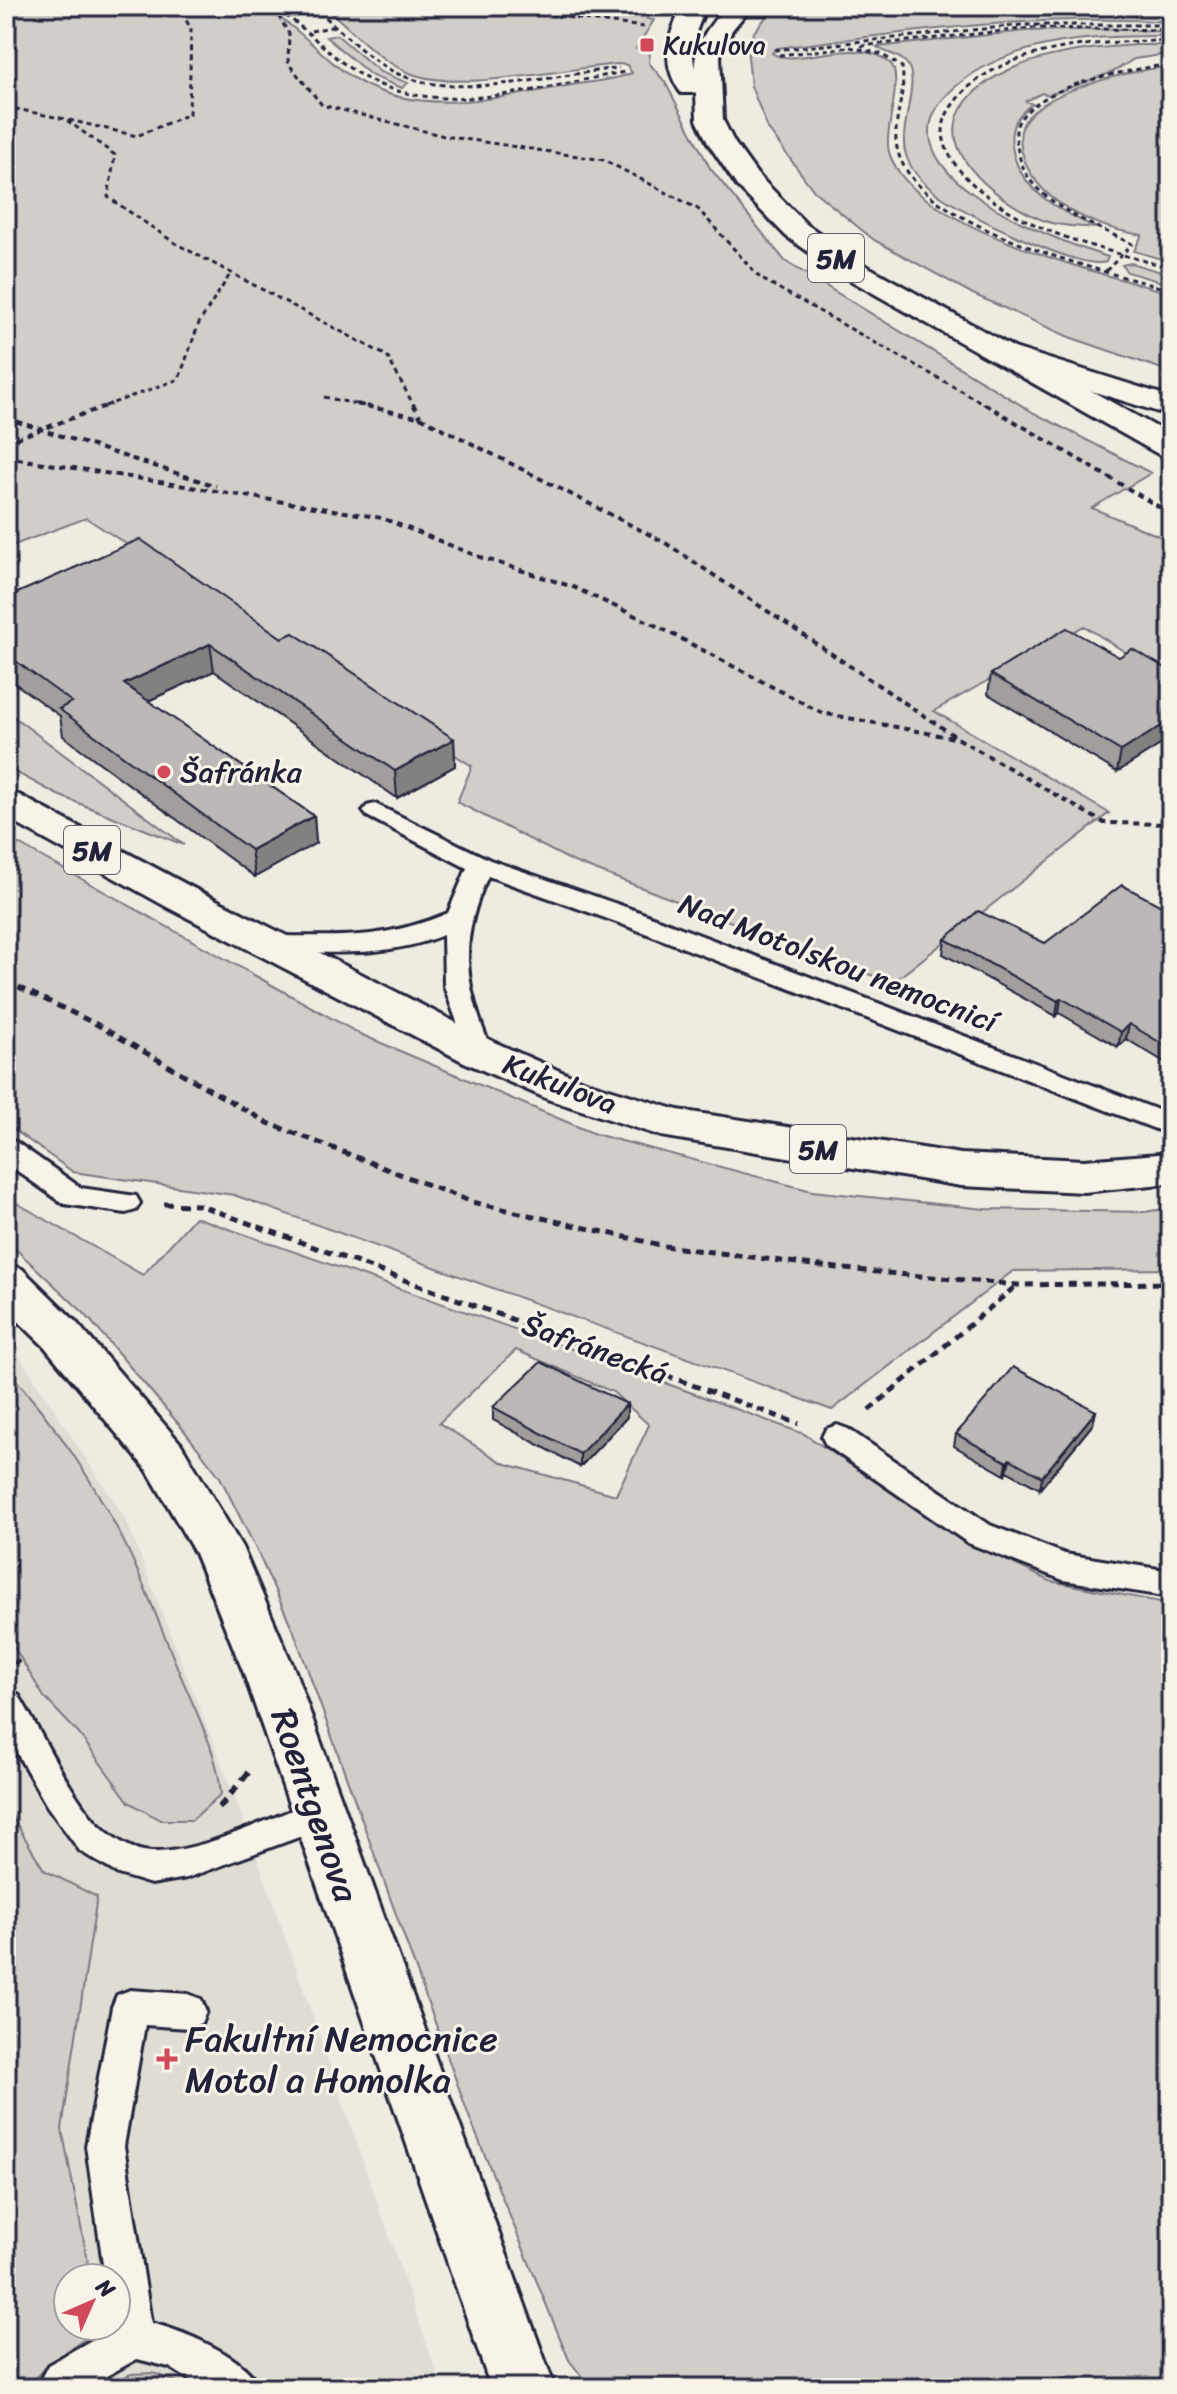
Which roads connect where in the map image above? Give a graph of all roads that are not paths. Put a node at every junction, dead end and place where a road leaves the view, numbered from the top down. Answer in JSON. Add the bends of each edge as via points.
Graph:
{"nodes":[{"id":1,"x":695,"y":6,"type":"edge"},
{"id":2,"x":740,"y":6,"type":"edge"},
{"id":3,"x":710,"y":120,"type":"junction"},
{"id":4,"x":1001,"y":353,"type":"junction"},
{"id":5,"x":1171,"y":407,"type":"edge"},
{"id":6,"x":1171,"y":448,"type":"edge"},
{"id":7,"x":6,"y":803,"type":"edge"},
{"id":8,"x":375,"y":811,"type":"dead end"},
{"id":9,"x":481,"y":865,"type":"junction"},
{"id":10,"x":459,"y":918,"type":"junction"},
{"id":11,"x":268,"y":944,"type":"junction"},
{"id":12,"x":479,"y":1052,"type":"junction"},
{"id":13,"x":1171,"y":1125,"type":"edge"},
{"id":14,"x":6,"y":1149,"type":"edge"},
{"id":15,"x":1171,"y":1168,"type":"edge"},
{"id":16,"x":126,"y":1203,"type":"road end"},
{"id":17,"x":6,"y":1281,"type":"edge"},
{"id":18,"x":837,"y":1437,"type":"road end"},
{"id":19,"x":1171,"y":1584,"type":"edge"},
{"id":20,"x":6,"y":1704,"type":"edge"},
{"id":21,"x":320,"y":1814,"type":"junction"},
{"id":22,"x":188,"y":2011,"type":"dead end"},
{"id":23,"x":134,"y":2338,"type":"junction"},
{"id":24,"x":56,"y":2388,"type":"edge"},
{"id":25,"x":240,"y":2388,"type":"edge"},
{"id":26,"x":523,"y":2388,"type":"edge"}],
"edges":[{"from":1,"to":3,"type":"main road","number":"5M","via":[[682,32],[679,64]]},
{"from":2,"to":3,"type":"main road","number":"5M","via":[[721,27],[707,56]]},
{"from":3,"to":4,"type":"main road","number":"5M","via":[[747,180],[796,230],[853,270]]},
{"from":4,"to":5,"type":"main road"},
{"from":4,"to":6,"type":"main road","number":"5M"},
{"from":7,"to":11,"type":"main road","name":"Kukulova","number":"5M"},
{"from":8,"to":9,"type":"lane","name":"Nad Motolskou nemocnicí"},
{"from":9,"to":10,"type":"lane"},
{"from":9,"to":13,"type":"lane","name":"Nad Motolskou nemocnicí"},
{"from":10,"to":11,"type":"lane","via":[[417,936],[375,944]]},
{"from":10,"to":12,"type":"lane","via":[[452,965]]},
{"from":11,"to":12,"type":"main road","name":"Kukulova","number":"5M"},
{"from":12,"to":15,"type":"main road","name":"Kukulova","number":"5M","via":[[565,1090],[676,1125],[778,1143],[961,1170],[1084,1176]]},
{"from":14,"to":16,"type":"lane","via":[[74,1197]]},
{"from":17,"to":21,"type":"main road","name":"Roentgenova","via":[[60,1334],[164,1457],[217,1547]]},
{"from":18,"to":19,"type":"lane","via":[[979,1534],[1063,1567]]},
{"from":20,"to":21,"type":"lane","via":[[79,1826],[123,1859],[150,1868],[180,1864]]},
{"from":21,"to":26,"type":"main road","name":"Roentgenova"},
{"from":22,"to":23,"type":"lane","via":[[130,2007],[105,2146]]},
{"from":23,"to":24,"type":"lane","via":[[62,2379]]},
{"from":23,"to":25,"type":"lane","via":[[177,2349]]}]}
